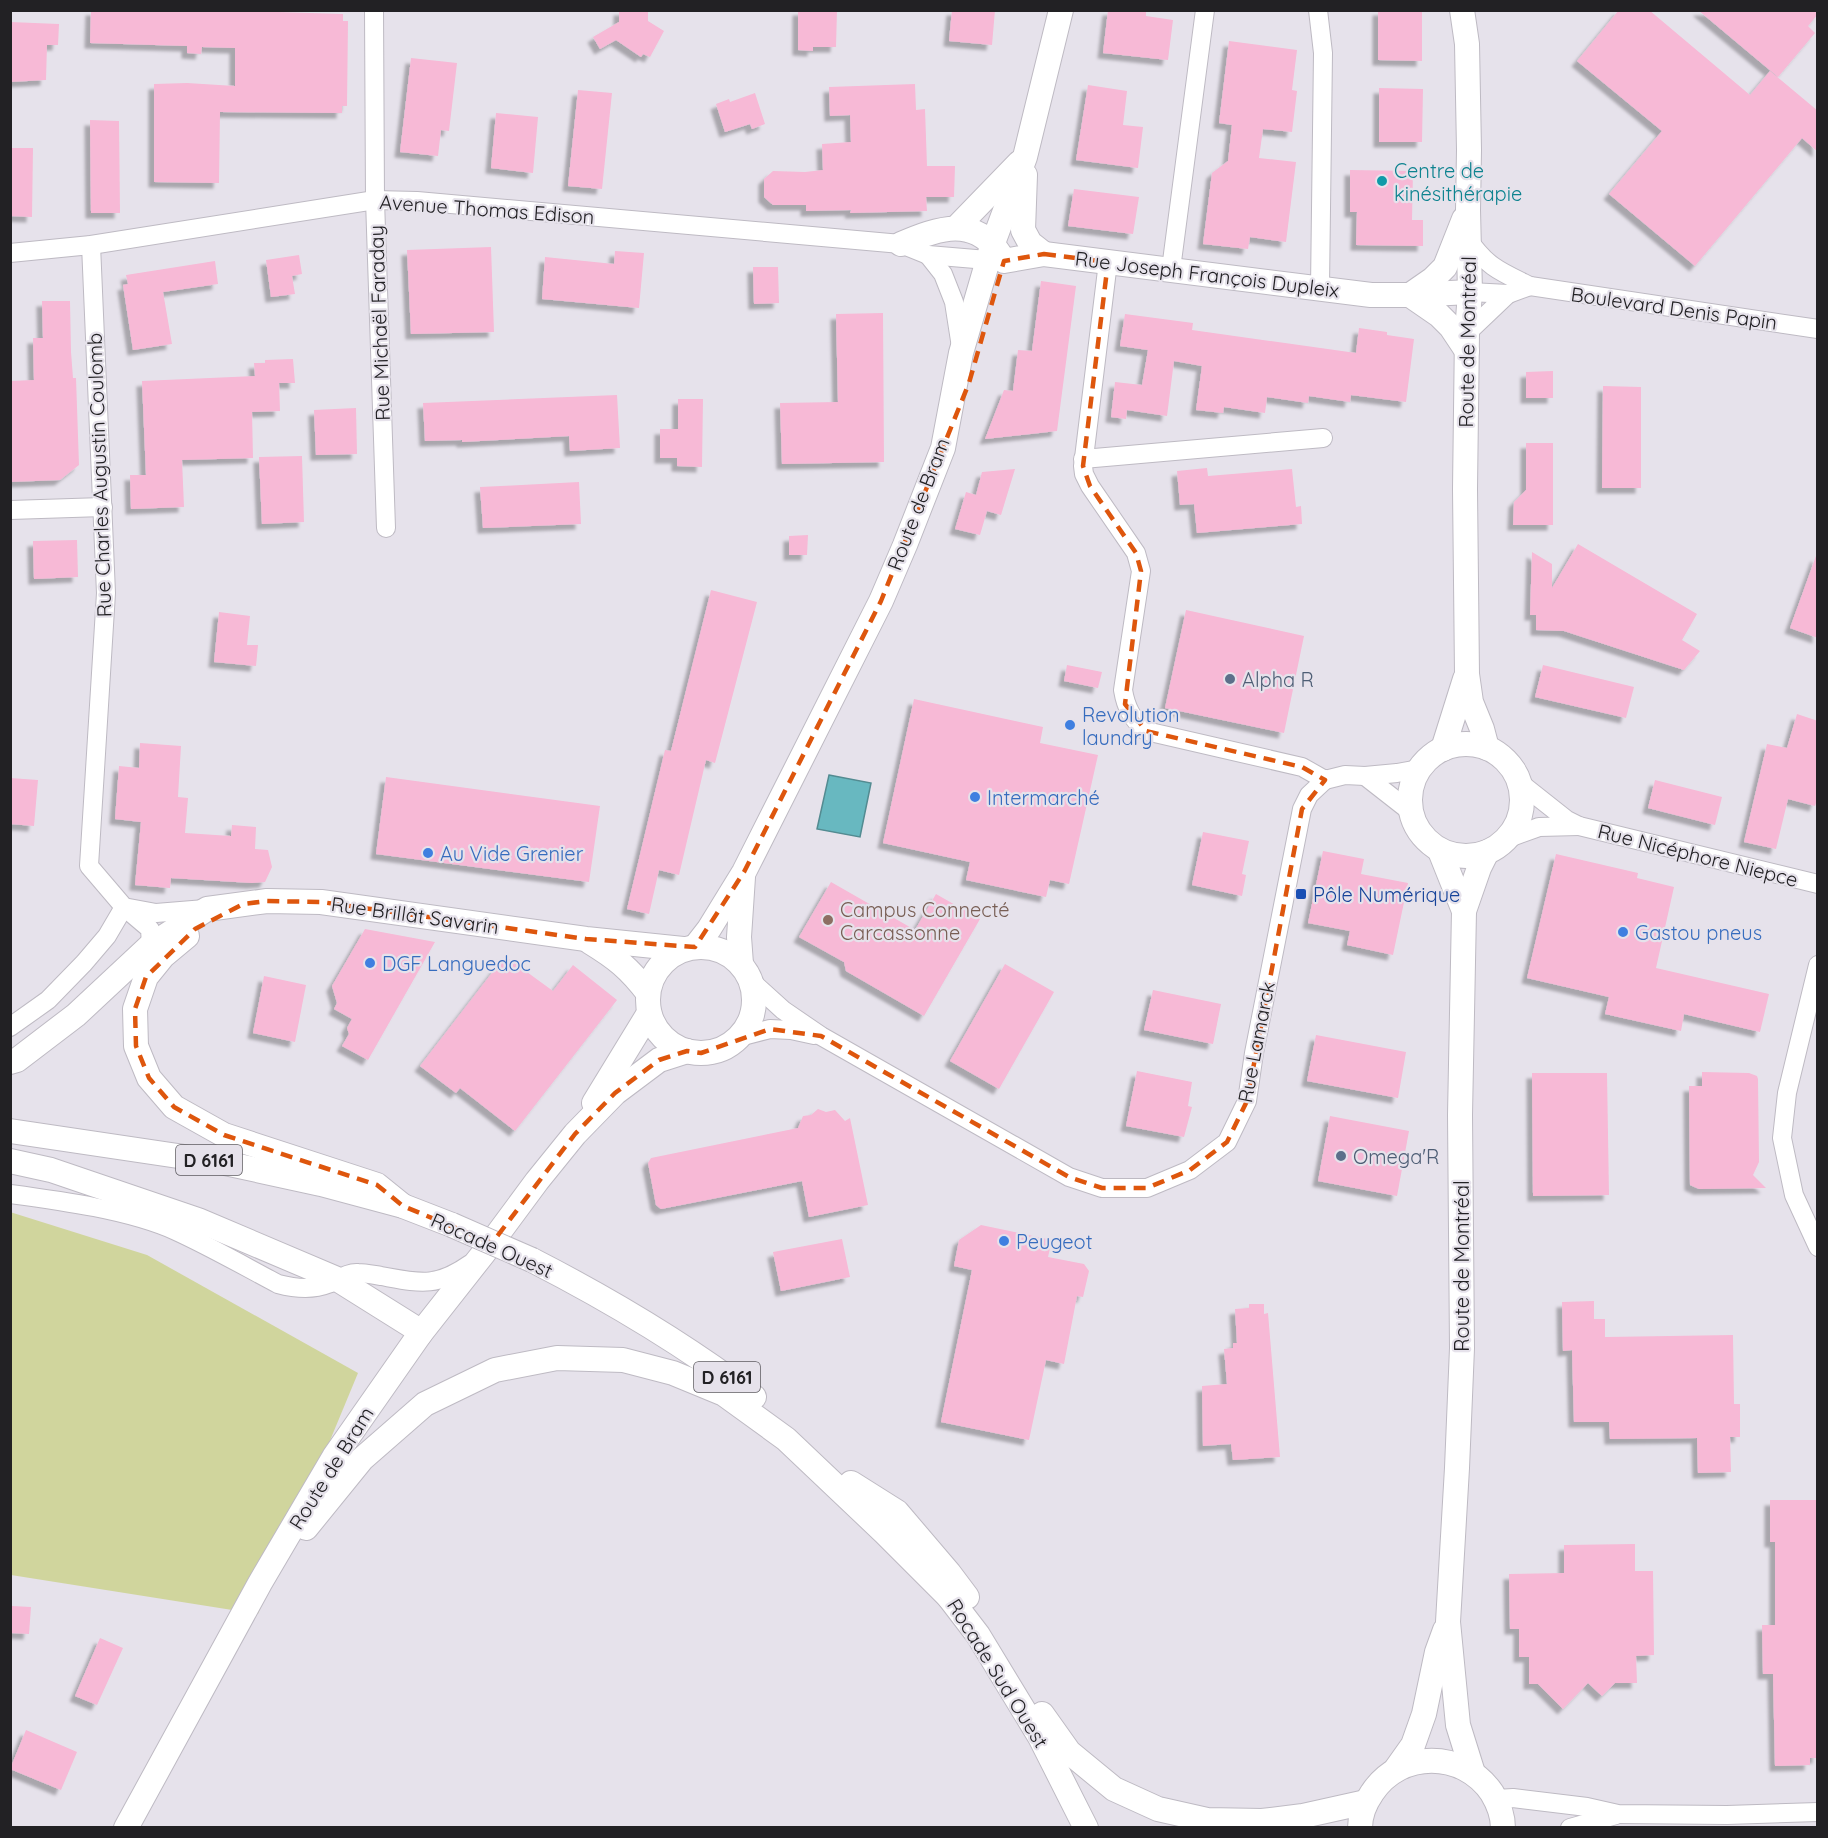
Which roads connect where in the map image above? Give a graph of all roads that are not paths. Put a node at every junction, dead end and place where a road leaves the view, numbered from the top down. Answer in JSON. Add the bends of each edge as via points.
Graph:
{"nodes":[{"id":1,"x":374,"y":10,"type":"edge"},
{"id":2,"x":1061,"y":10,"type":"edge"},
{"id":3,"x":1205,"y":10,"type":"edge"},
{"id":4,"x":1318,"y":10,"type":"edge"},
{"id":5,"x":1462,"y":10,"type":"edge"},
{"id":6,"x":1025,"y":157,"type":"junction"},
{"id":7,"x":375,"y":200,"type":"junction"},
{"id":8,"x":1468,"y":210,"type":"junction"},
{"id":9,"x":957,"y":227,"type":"junction"},
{"id":10,"x":1468,"y":239,"type":"junction"},
{"id":11,"x":901,"y":244,"type":"junction"},
{"id":12,"x":91,"y":245,"type":"junction"},
{"id":13,"x":10,"y":253,"type":"edge"},
{"id":14,"x":1044,"y":254,"type":"junction"},
{"id":15,"x":928,"y":255,"type":"junction"},
{"id":16,"x":995,"y":255,"type":"junction"},
{"id":17,"x":1108,"y":262,"type":"junction"},
{"id":18,"x":1171,"y":269,"type":"junction"},
{"id":19,"x":1530,"y":286,"type":"junction"},
{"id":20,"x":1320,"y":287,"type":"junction"},
{"id":21,"x":1470,"y":292,"type":"junction"},
{"id":22,"x":1508,"y":294,"type":"junction"},
{"id":23,"x":1410,"y":295,"type":"junction"},
{"id":24,"x":1818,"y":329,"type":"edge"},
{"id":25,"x":1467,"y":342,"type":"junction"},
{"id":26,"x":961,"y":353,"type":"junction"},
{"id":27,"x":1323,"y":438,"type":"dead end"},
{"id":28,"x":943,"y":448,"type":"junction"},
{"id":29,"x":1083,"y":459,"type":"junction"},
{"id":30,"x":103,"y":507,"type":"junction"},
{"id":31,"x":10,"y":510,"type":"edge"},
{"id":32,"x":387,"y":528,"type":"dead end"},
{"id":33,"x":1467,"y":674,"type":"junction"},
{"id":34,"x":1487,"y":748,"type":"junction"},
{"id":35,"x":1443,"y":749,"type":"junction"},
{"id":36,"x":1419,"y":769,"type":"junction"},
{"id":37,"x":1365,"y":776,"type":"junction"},
{"id":38,"x":1325,"y":780,"type":"junction"},
{"id":39,"x":1519,"y":782,"type":"junction"},
{"id":40,"x":1411,"y":812,"type":"junction"},
{"id":41,"x":1579,"y":826,"type":"junction"},
{"id":42,"x":1497,"y":846,"type":"junction"},
{"id":43,"x":1440,"y":851,"type":"junction"},
{"id":44,"x":744,"y":872,"type":"junction"},
{"id":45,"x":1818,"y":884,"type":"edge"},
{"id":46,"x":243,"y":904,"type":"junction"},
{"id":47,"x":124,"y":907,"type":"junction"},
{"id":48,"x":207,"y":909,"type":"junction"},
{"id":49,"x":1464,"y":911,"type":"junction"},
{"id":50,"x":585,"y":939,"type":"junction"},
{"id":51,"x":151,"y":945,"type":"junction"},
{"id":52,"x":689,"y":948,"type":"junction"},
{"id":53,"x":1818,"y":965,"type":"edge"},
{"id":54,"x":746,"y":972,"type":"junction"},
{"id":55,"x":648,"y":1003,"type":"junction"},
{"id":56,"x":10,"y":1027,"type":"edge"},
{"id":57,"x":821,"y":1036,"type":"junction"},
{"id":58,"x":740,"y":1037,"type":"junction"},
{"id":59,"x":687,"y":1052,"type":"junction"},
{"id":60,"x":10,"y":1062,"type":"edge"},
{"id":61,"x":10,"y":1131,"type":"edge"},
{"id":62,"x":575,"y":1134,"type":"junction"},
{"id":63,"x":10,"y":1161,"type":"edge"},
{"id":64,"x":10,"y":1194,"type":"edge"},
{"id":65,"x":403,"y":1206,"type":"junction"},
{"id":66,"x":1818,"y":1247,"type":"edge"},
{"id":67,"x":483,"y":1254,"type":"junction"},
{"id":68,"x":337,"y":1278,"type":"junction"},
{"id":69,"x":420,"y":1334,"type":"junction"},
{"id":70,"x":851,"y":1483,"type":"junction"},
{"id":71,"x":895,"y":1529,"type":"joint"},
{"id":72,"x":260,"y":1583,"type":"junction"},
{"id":73,"x":952,"y":1600,"type":"junction"},
{"id":74,"x":1448,"y":1622,"type":"junction"},
{"id":75,"x":1396,"y":1769,"type":"junction"},
{"id":76,"x":1473,"y":1773,"type":"junction"},
{"id":77,"x":1496,"y":1799,"type":"junction"},
{"id":78,"x":1366,"y":1802,"type":"junction"},
{"id":79,"x":1818,"y":1812,"type":"edge"},
{"id":80,"x":1618,"y":1814,"type":"junction"},
{"id":81,"x":1727,"y":1821,"type":"edge"},
{"id":82,"x":126,"y":1827,"type":"edge"},
{"id":83,"x":1086,"y":1827,"type":"edge"},
{"id":84,"x":1360,"y":1827,"type":"edge"},
{"id":85,"x":1503,"y":1827,"type":"edge"},
{"id":86,"x":1570,"y":1827,"type":"edge"}],
"edges":[{"from":1,"to":7,"type":"street","name":"Rue Michaël Faraday"},
{"from":2,"to":6,"type":"main road","name":"Route de Bram"},
{"from":3,"to":18,"type":"street"},
{"from":4,"to":20,"type":"street","via":[[1323,53]]},
{"from":5,"to":8,"type":"main road","name":"Route de Montréal","via":[[1467,44]]},
{"from":6,"to":9,"type":"main road"},
{"from":6,"to":14,"type":"main road","via":[[1023,230],[1030,243]]},
{"from":6,"to":16,"type":"main road","name":"Route de Bram"},
{"from":7,"to":11,"type":"street","name":"Avenue Thomas Edison"},
{"from":7,"to":12,"type":"street","name":"Avenue Thomas Edison"},
{"from":7,"to":32,"type":"street","name":"Rue Michaël Faraday"},
{"from":8,"to":10,"type":"main road","name":"Route de Montréal"},
{"from":8,"to":23,"type":"main road","via":[[1445,267]]},
{"from":9,"to":11,"type":"main road"},
{"from":9,"to":16,"type":"main road","via":[[981,234]]},
{"from":10,"to":19,"type":"street","name":"Boulevard Denis Papin","via":[[1499,272]]},
{"from":10,"to":21,"type":"main road","name":"Route de Montréal"},
{"from":11,"to":15,"type":"street","name":"Avenue Thomas Edison"},
{"from":12,"to":13,"type":"street","name":"Avenue Thomas Edison"},
{"from":12,"to":30,"type":"street","name":"Rue Charles Augustin Coulomb"},
{"from":14,"to":16,"type":"main road","name":"Rue Joseph François Dupleix"},
{"from":14,"to":17,"type":"main road","name":"Rue Joseph François Dupleix"},
{"from":15,"to":16,"type":"street","name":"Avenue Thomas Edison"},
{"from":15,"to":26,"type":"street","via":[[943,274],[954,302]]},
{"from":16,"to":26,"type":"main road","name":"Route de Bram"},
{"from":16,"to":28,"type":"main road","via":[[969,383]]},
{"from":17,"to":18,"type":"main road","name":"Rue Joseph François Dupleix"},
{"from":17,"to":29,"type":"street"},
{"from":18,"to":20,"type":"main road","name":"Rue Joseph François Dupleix"},
{"from":19,"to":22,"type":"street","name":"Boulevard Denis Papin"},
{"from":19,"to":24,"type":"street","name":"Boulevard Denis Papin"},
{"from":20,"to":23,"type":"main road","name":"Rue Joseph François Dupleix","via":[[1371,295]]},
{"from":21,"to":22,"type":"street","name":"Boulevard Denis Papin"},
{"from":21,"to":23,"type":"main road","name":"Rue Joseph François Dupleix"},
{"from":21,"to":25,"type":"main road","name":"Route de Montréal"},
{"from":22,"to":25,"type":"street","name":"Boulevard Denis Papin"},
{"from":23,"to":25,"type":"main road","via":[[1439,315]]},
{"from":25,"to":33,"type":"main road","name":"Route de Montréal"},
{"from":26,"to":28,"type":"main road","name":"Route de Bram"},
{"from":27,"to":29,"type":"street"},
{"from":28,"to":44,"type":"main road","name":"Route de Bram","via":[[881,601]]},
{"from":29,"to":38,"type":"street","via":[[1084,474],[1136,553],[1141,571],[1123,690],[1125,704],[1137,722],[1146,731],[1302,767]]},
{"from":30,"to":31,"type":"street"},
{"from":30,"to":47,"type":"street","name":"Rue Charles Augustin Coulomb","via":[[106,593],[89,866]]},
{"from":33,"to":34,"type":"main road","name":"Route de Montréal","via":[[1471,702]]},
{"from":33,"to":35,"type":"main road","name":"Route de Montréal"},
{"from":34,"to":35,"type":"main road","via":[[1457,744]]},
{"from":34,"to":39,"type":"main road","via":[[1501,756]]},
{"from":35,"to":36,"type":"main road"},
{"from":36,"to":37,"type":"street"},
{"from":36,"to":40,"type":"main road","via":[[1412,782]]},
{"from":37,"to":38,"type":"street","via":[[1345,774]]},
{"from":37,"to":40,"type":"street"},
{"from":38,"to":57,"type":"street","name":"Rue Lamarck","via":[[1309,795],[1302,809],[1247,1101],[1227,1142],[1190,1170],[1147,1188],[1102,1188],[1070,1178]]},
{"from":39,"to":41,"type":"street","name":"Rue Nicéphore Niepce"},
{"from":39,"to":42,"type":"main road","via":[[1520,813],[1515,827]]},
{"from":40,"to":43,"type":"main road","via":[[1416,828]]},
{"from":41,"to":42,"type":"street","name":"Rue Nicéphore Niepce","via":[[1539,827]]},
{"from":41,"to":45,"type":"street","name":"Rue Nicéphore Niepce"},
{"from":42,"to":43,"type":"main road","via":[[1471,857]]},
{"from":42,"to":49,"type":"main road","name":"Route de Montréal","via":[[1479,868]]},
{"from":43,"to":49,"type":"main road","name":"Route de Montréal"},
{"from":44,"to":52,"type":"main road","name":"Route de Bram","via":[[709,929]]},
{"from":44,"to":54,"type":"main road","name":"Route de Bram","via":[[739,937]]},
{"from":46,"to":48,"type":"main road","name":"Rue Brillât Savarin"},
{"from":46,"to":50,"type":"main road","name":"Rue Brillât Savarin","via":[[321,902]]},
{"from":46,"to":65,"type":"main road","via":[[195,929],[163,956],[146,977],[135,1009],[136,1046],[149,1078],[174,1107],[224,1135],[377,1185]]},
{"from":47,"to":48,"type":"street","via":[[156,913]]},
{"from":47,"to":51,"type":"street","name":"Rue Charles Augustin Coulomb","via":[[150,929]]},
{"from":47,"to":56,"type":"street","via":[[107,936],[84,963],[48,1000]]},
{"from":48,"to":51,"type":"main road"},
{"from":49,"to":74,"type":"main road","name":"Route de Montréal","via":[[1460,1115],[1462,1348]]},
{"from":50,"to":52,"type":"main road","name":"Rue Brillât Savarin"},
{"from":50,"to":55,"type":"main road","name":"Rue Brillât Savarin","via":[[615,957],[635,976]]},
{"from":51,"to":60,"type":"main road","via":[[76,1015]]},
{"from":52,"to":54,"type":"main road","via":[[711,947],[727,954]]},
{"from":52,"to":55,"type":"main road","name":"Route de Bram","via":[[659,966],[652,979]]},
{"from":53,"to":66,"type":"street","via":[[1787,1093],[1782,1138],[1794,1195]]},
{"from":54,"to":57,"type":"street","name":"Rue Lamarck","via":[[783,1010]]},
{"from":54,"to":58,"type":"main road","name":"Route de Bram","via":[[754,995],[753,1010]]},
{"from":55,"to":59,"type":"main road","via":[[654,1026],[674,1046]]},
{"from":55,"to":62,"type":"main road","name":"Route de Bram"},
{"from":57,"to":58,"type":"street","name":"Rue Lamarck","via":[[770,1029]]},
{"from":58,"to":59,"type":"main road","name":"Route de Bram","via":[[715,1051]]},
{"from":59,"to":62,"type":"main road","name":"Route de Bram","via":[[659,1060],[615,1093]]},
{"from":61,"to":65,"type":"main road","name":"Rocade Ouest","number":"D 6161","via":[[225,1163]]},
{"from":62,"to":67,"type":"main road","name":"Route de Bram"},
{"from":63,"to":68,"type":"main road","via":[[51,1170],[198,1220]]},
{"from":64,"to":68,"type":"street","via":[[132,1215],[175,1230],[278,1284],[295,1288],[329,1284]]},
{"from":65,"to":70,"type":"main road","name":"Rocade Ouest","number":"D 6161","bridge":true,"via":[[532,1260],[687,1348],[802,1433]]},
{"from":67,"to":68,"type":"street","via":[[437,1281],[416,1282],[357,1272]]},
{"from":67,"to":69,"type":"main road","name":"Route de Bram"},
{"from":68,"to":69,"type":"main road"},
{"from":69,"to":72,"type":"main road","name":"Route de Bram","via":[[334,1457]]},
{"from":70,"to":71,"type":"main road","name":"Rocade Ouest","number":"D 6161"},
{"from":70,"to":78,"type":"main road","via":[[897,1512],[993,1631],[1069,1752],[1114,1789],[1158,1809],[1207,1820],[1262,1821]]},
{"from":71,"to":73,"type":"main road","name":"Rocade Sud Ouest","number":"D 6161"},
{"from":72,"to":73,"type":"main road","via":[[362,1459],[425,1404],[495,1370],[557,1358],[623,1360],[673,1373],[724,1394],[786,1439]]},
{"from":72,"to":82,"type":"main road","name":"Route de Bram"},
{"from":73,"to":83,"type":"main road","name":"Rocade Sud Ouest","number":"D 6161","via":[[1040,1737]]},
{"from":74,"to":75,"type":"main road","name":"Route de Montréal","via":[[1437,1652],[1424,1714],[1413,1745]]},
{"from":74,"to":76,"type":"main road","name":"Route de Montréal","via":[[1458,1725]]},
{"from":75,"to":76,"type":"main road","via":[[1422,1760],[1449,1762]]},
{"from":75,"to":78,"type":"main road","via":[[1378,1783]]},
{"from":76,"to":77,"type":"main road"},
{"from":77,"to":80,"type":"street","via":[[1587,1807]]},
{"from":77,"to":85,"type":"main road"},
{"from":78,"to":84,"type":"main road"},
{"from":79,"to":81,"type":"street"},
{"from":80,"to":81,"type":"street"},
{"from":80,"to":86,"type":"street"}]}
